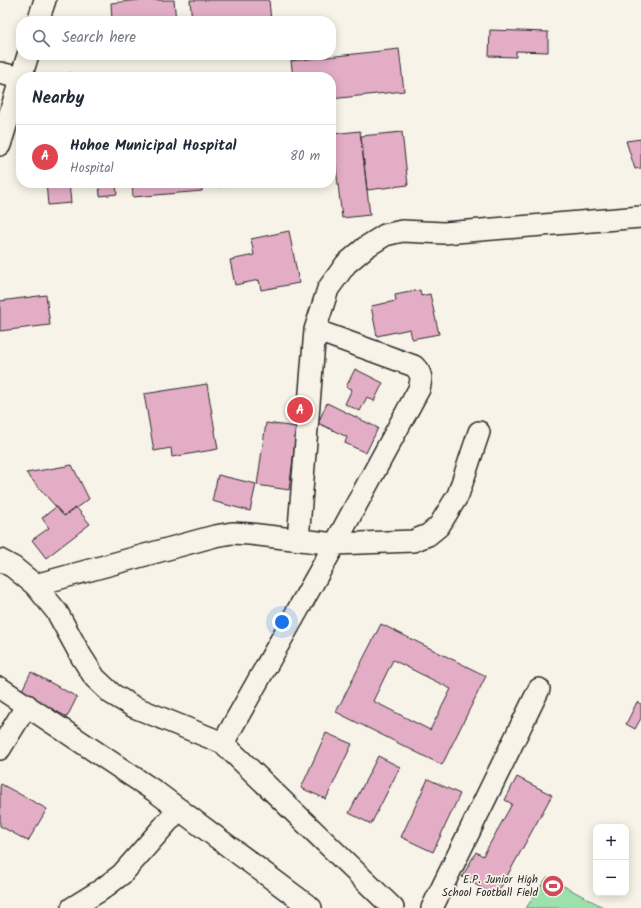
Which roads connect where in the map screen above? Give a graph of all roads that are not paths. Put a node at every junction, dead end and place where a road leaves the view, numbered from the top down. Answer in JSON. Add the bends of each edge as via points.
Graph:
{"nodes":[{"id":1,"x":45,"y":0,"type":"edge"},
{"id":2,"x":40,"y":16,"type":"edge"},
{"id":3,"x":26,"y":60,"type":"edge"},
{"id":4,"x":22,"y":72,"type":"edge"},
{"id":5,"x":0,"y":73,"type":"edge"},
{"id":6,"x":16,"y":77,"type":"edge"},
{"id":7,"x":16,"y":91,"type":"edge"},
{"id":8,"x":0,"y":145,"type":"edge"},
{"id":9,"x":641,"y":217,"type":"edge"},
{"id":10,"x":315,"y":330,"type":"junction"},
{"id":11,"x":479,"y":432,"type":"dead end"},
{"id":12,"x":298,"y":540,"type":"junction"},
{"id":13,"x":335,"y":544,"type":"junction"},
{"id":14,"x":0,"y":560,"type":"edge"},
{"id":15,"x":35,"y":585,"type":"junction"},
{"id":16,"x":0,"y":688,"type":"edge"},
{"id":17,"x":539,"y":689,"type":"dead end"},
{"id":18,"x":27,"y":705,"type":"junction"},
{"id":19,"x":223,"y":743,"type":"junction"},
{"id":20,"x":0,"y":749,"type":"edge"},
{"id":21,"x":179,"y":809,"type":"junction"},
{"id":22,"x":72,"y":908,"type":"edge"},
{"id":23,"x":311,"y":908,"type":"edge"},
{"id":24,"x":392,"y":908,"type":"edge"},
{"id":25,"x":432,"y":908,"type":"edge"}],
"edges":[{"from":1,"to":2,"type":"street"},
{"from":3,"to":4,"type":"street"},
{"from":5,"to":6,"type":"street"},
{"from":7,"to":8,"type":"street"},
{"from":9,"to":10,"type":"street","via":[[444,233],[402,230],[366,247],[346,264],[328,289]]},
{"from":10,"to":12,"type":"street"},
{"from":10,"to":13,"type":"street","via":[[414,366],[420,373],[421,381]]},
{"from":11,"to":13,"type":"street","via":[[458,495],[439,526],[428,535],[413,541]]},
{"from":12,"to":13,"type":"street"},
{"from":12,"to":15,"type":"street","via":[[244,534],[215,536]]},
{"from":13,"to":19,"type":"street"},
{"from":14,"to":15,"type":"street"},
{"from":15,"to":19,"type":"street","via":[[57,612],[95,678],[112,694],[134,707]]},
{"from":16,"to":18,"type":"street"},
{"from":17,"to":25,"type":"street"},
{"from":18,"to":20,"type":"street"},
{"from":18,"to":21,"type":"street"},
{"from":19,"to":24,"type":"street"},
{"from":21,"to":22,"type":"street","via":[[122,874]]},
{"from":21,"to":23,"type":"street"}]}
